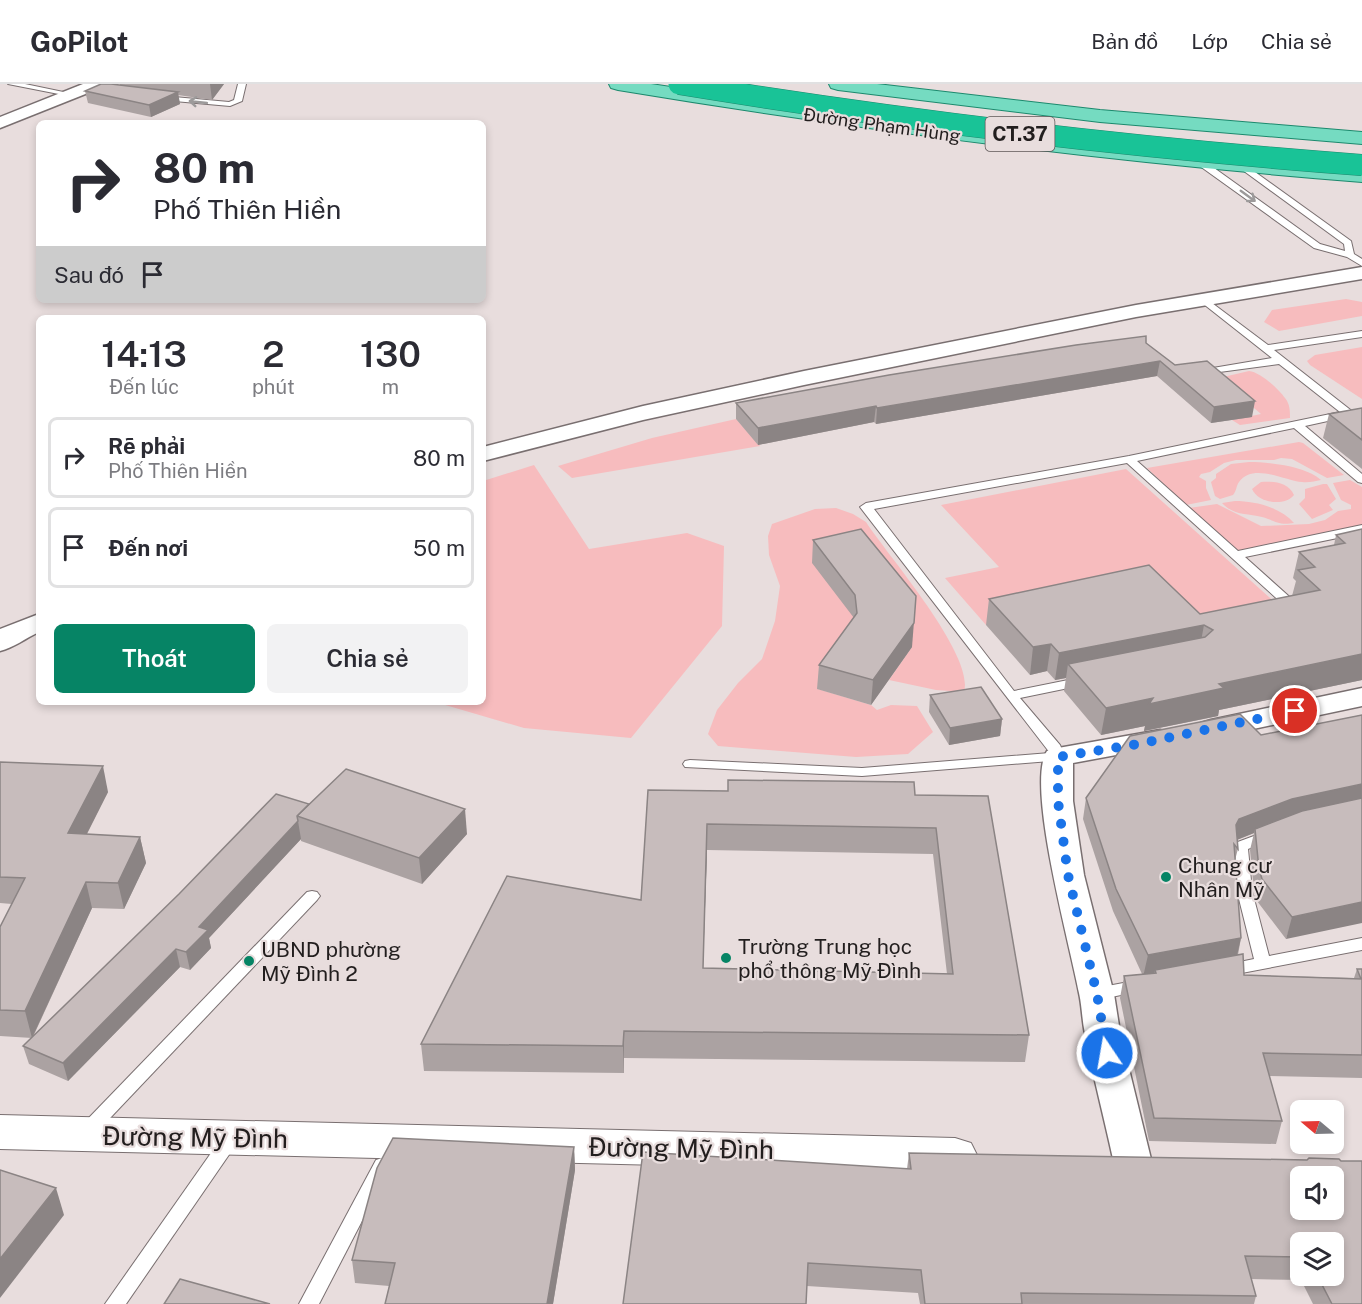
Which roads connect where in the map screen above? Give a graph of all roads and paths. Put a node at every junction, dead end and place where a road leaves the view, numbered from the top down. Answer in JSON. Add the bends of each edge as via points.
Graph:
{"nodes":[{"id":1,"x":12,"y":84,"type":"edge"},
{"id":2,"x":242,"y":84,"type":"edge"},
{"id":3,"x":618,"y":84,"type":"edge"},
{"id":4,"x":679,"y":84,"type":"edge"},
{"id":5,"x":786,"y":84,"type":"edge"},
{"id":6,"x":838,"y":84,"type":"edge"},
{"id":7,"x":95,"y":88,"type":"edge"},
{"id":8,"x":864,"y":88,"type":"junction"},
{"id":9,"x":69,"y":94,"type":"junction"},
{"id":10,"x":154,"y":98,"type":"edge"},
{"id":11,"x":829,"y":118,"type":"junction"},
{"id":12,"x":0,"y":123,"type":"edge"},
{"id":13,"x":1362,"y":138,"type":"edge"},
{"id":14,"x":1362,"y":147,"type":"edge"},
{"id":15,"x":1200,"y":162,"type":"junction"},
{"id":16,"x":1362,"y":165,"type":"edge"},
{"id":17,"x":1241,"y":166,"type":"junction"},
{"id":18,"x":1362,"y":176,"type":"edge"},
{"id":19,"x":1350,"y":255,"type":"junction"},
{"id":20,"x":1362,"y":263,"type":"edge"},
{"id":21,"x":1362,"y":273,"type":"edge"},
{"id":22,"x":1204,"y":300,"type":"junction"},
{"id":23,"x":1362,"y":334,"type":"edge"},
{"id":24,"x":1267,"y":348,"type":"junction"},
{"id":25,"x":1282,"y":360,"type":"junction"},
{"id":26,"x":1193,"y":374,"type":"edge"},
{"id":27,"x":1348,"y":413,"type":"junction"},
{"id":28,"x":1296,"y":424,"type":"junction"},
{"id":29,"x":1362,"y":424,"type":"edge"},
{"id":30,"x":486,"y":453,"type":"edge"},
{"id":31,"x":1129,"y":459,"type":"junction"},
{"id":32,"x":1362,"y":480,"type":"edge"},
{"id":33,"x":1362,"y":529,"type":"edge"},
{"id":34,"x":1236,"y":555,"type":"junction"},
{"id":35,"x":1289,"y":603,"type":"edge"},
{"id":36,"x":36,"y":623,"type":"edge"},
{"id":37,"x":0,"y":643,"type":"edge"},
{"id":38,"x":1100,"y":678,"type":"edge"},
{"id":39,"x":1011,"y":696,"type":"junction"},
{"id":40,"x":1362,"y":697,"type":"edge"},
{"id":41,"x":1058,"y":757,"type":"junction"},
{"id":42,"x":690,"y":764,"type":"dead end"},
{"id":43,"x":1281,"y":830,"type":"edge"},
{"id":44,"x":312,"y":896,"type":"dead end"},
{"id":45,"x":1362,"y":944,"type":"edge"},
{"id":46,"x":1263,"y":964,"type":"junction"},
{"id":47,"x":1208,"y":974,"type":"edge"},
{"id":48,"x":1152,"y":984,"type":"edge"},
{"id":49,"x":1097,"y":994,"type":"junction"},
{"id":50,"x":0,"y":1132,"type":"edge"},
{"id":51,"x":83,"y":1134,"type":"junction"},
{"id":52,"x":231,"y":1137,"type":"junction"},
{"id":53,"x":394,"y":1141,"type":"junction"},
{"id":54,"x":989,"y":1156,"type":"edge"},
{"id":55,"x":1131,"y":1159,"type":"edge"},
{"id":56,"x":115,"y":1304,"type":"edge"},
{"id":57,"x":309,"y":1304,"type":"edge"}],
"edges":[{"from":1,"to":9,"type":"lane"},
{"from":2,"to":10,"type":"lane","one_way":true,"via":[[238,101],[230,104]]},
{"from":3,"to":11,"type":"main road","name":"Đường Phạm Hùng"},
{"from":4,"to":16,"type":"highway","number":"CT.37","bridge":true,"via":[[993,131]]},
{"from":5,"to":14,"type":"highway","number":"CT.37","via":[[1139,129]]},
{"from":6,"to":8,"type":"main road","name":"Đường Phạm Hùng"},
{"from":7,"to":9,"type":"street"},
{"from":8,"to":11,"type":"main road"},
{"from":8,"to":13,"type":"main road","name":"Đường Phạm Hùng","via":[[1124,119]]},
{"from":9,"to":12,"type":"street"},
{"from":11,"to":15,"type":"main road","name":"Đường Phạm Hùng","via":[[1009,143]]},
{"from":15,"to":17,"type":"main road","name":"Đường Phạm Hùng"},
{"from":15,"to":19,"type":"lane","one_way":true,"via":[[1317,246]]},
{"from":17,"to":18,"type":"main road","name":"Đường Phạm Hùng"},
{"from":17,"to":19,"type":"lane","via":[[1348,243]]},
{"from":19,"to":20,"type":"lane"},
{"from":21,"to":22,"type":"street"},
{"from":22,"to":24,"type":"lane"},
{"from":22,"to":30,"type":"street","via":[[712,396]]},
{"from":23,"to":24,"type":"lane"},
{"from":24,"to":25,"type":"lane"},
{"from":25,"to":26,"type":"lane"},
{"from":25,"to":27,"type":"lane"},
{"from":27,"to":28,"type":"lane"},
{"from":27,"to":29,"type":"lane"},
{"from":28,"to":31,"type":"lane"},
{"from":28,"to":32,"type":"lane"},
{"from":31,"to":34,"type":"lane"},
{"from":31,"to":39,"type":"lane","via":[[866,507]]},
{"from":33,"to":34,"type":"lane"},
{"from":34,"to":35,"type":"lane"},
{"from":36,"to":37,"type":"street"},
{"from":38,"to":39,"type":"lane"},
{"from":39,"to":41,"type":"lane","via":[[1055,748]]},
{"from":40,"to":41,"type":"street"},
{"from":41,"to":42,"type":"lane","via":[[862,772]]},
{"from":41,"to":49,"type":"street","via":[[1058,801],[1068,875]]},
{"from":43,"to":46,"type":"lane","via":[[1240,846],[1241,876]]},
{"from":44,"to":51,"type":"lane"},
{"from":45,"to":46,"type":"lane"},
{"from":46,"to":47,"type":"lane"},
{"from":48,"to":49,"type":"lane"},
{"from":49,"to":55,"type":"street"},
{"from":50,"to":51,"type":"street","name":"Đường Mỹ Đình"},
{"from":51,"to":52,"type":"street","name":"Đường Mỹ Đình"},
{"from":52,"to":53,"type":"street","name":"Đường Mỹ Đình"},
{"from":52,"to":56,"type":"lane"},
{"from":53,"to":54,"type":"street","name":"Đường Mỹ Đình"},
{"from":53,"to":57,"type":"lane"}]}
